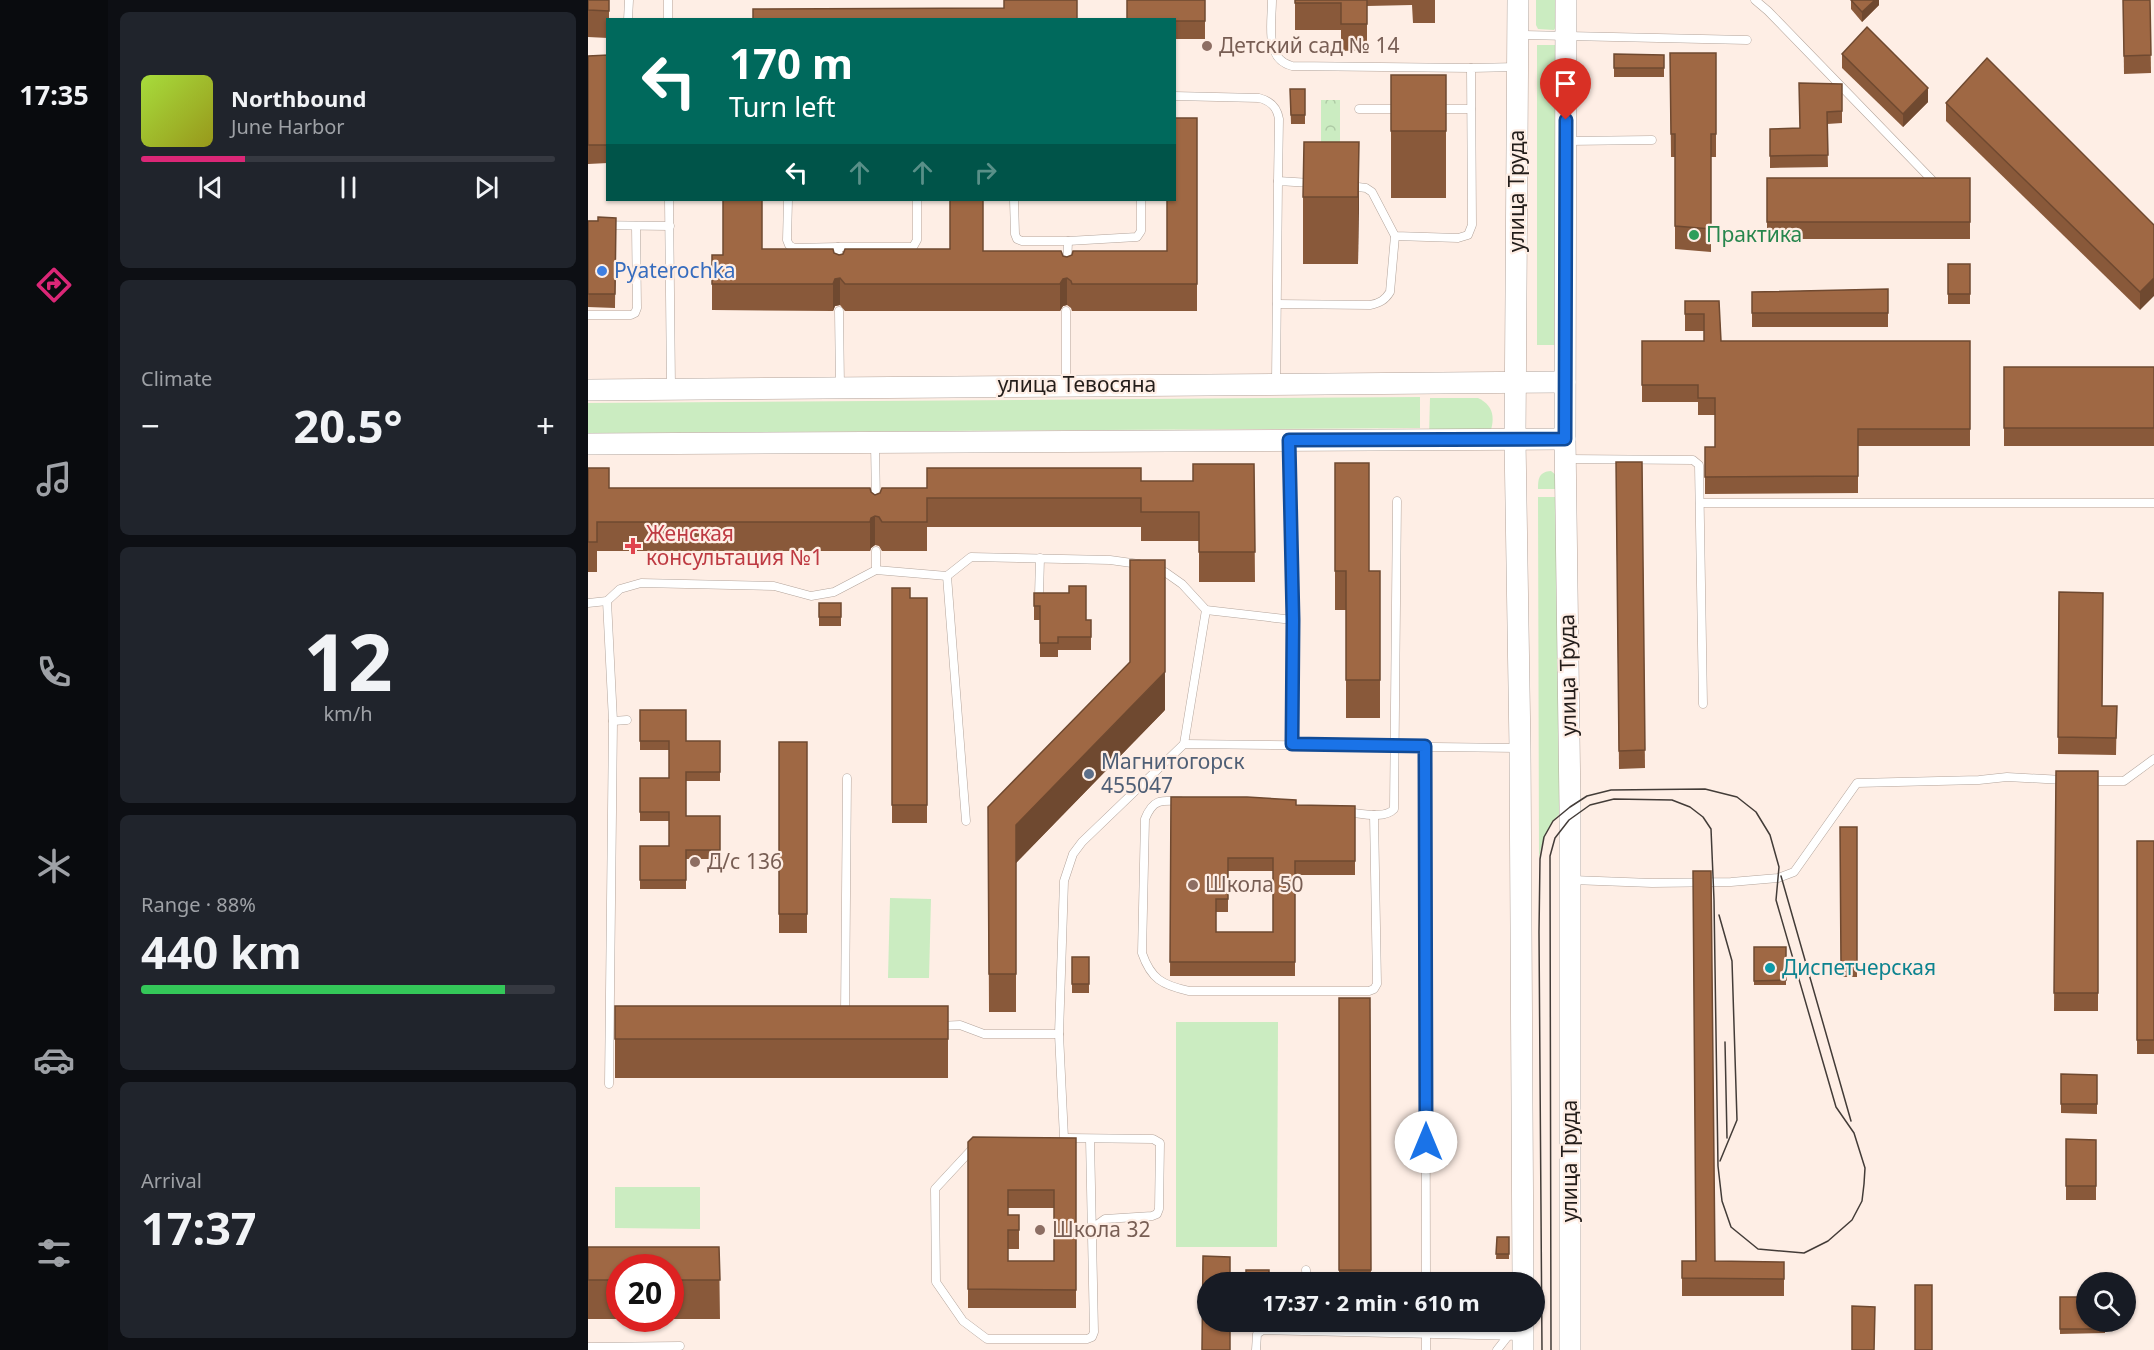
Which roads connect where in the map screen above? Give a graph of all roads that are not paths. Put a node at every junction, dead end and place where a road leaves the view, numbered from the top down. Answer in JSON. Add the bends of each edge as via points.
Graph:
{"nodes":[{"id":1,"x":628,"y":0,"type":"edge"},
{"id":2,"x":668,"y":0,"type":"edge"},
{"id":3,"x":1272,"y":0,"type":"edge"},
{"id":4,"x":1518,"y":0,"type":"edge"},
{"id":5,"x":1566,"y":0,"type":"edge"},
{"id":6,"x":1755,"y":0,"type":"edge"},
{"id":7,"x":628,"y":18,"type":"edge"},
{"id":8,"x":668,"y":18,"type":"edge"},
{"id":9,"x":1518,"y":35,"type":"junction"},
{"id":10,"x":1566,"y":36,"type":"junction"},
{"id":11,"x":1747,"y":39,"type":"dead end"},
{"id":12,"x":1518,"y":67,"type":"junction"},
{"id":13,"x":1471,"y":68,"type":"junction"},
{"id":14,"x":1176,"y":96,"type":"edge"},
{"id":15,"x":1359,"y":109,"type":"dead end"},
{"id":16,"x":1404,"y":109,"type":"edge"},
{"id":17,"x":1426,"y":109,"type":"edge"},
{"id":18,"x":1471,"y":109,"type":"junction"},
{"id":19,"x":1652,"y":140,"type":"dead end"},
{"id":20,"x":1566,"y":141,"type":"junction"},
{"id":21,"x":1932,"y":180,"type":"edge"},
{"id":22,"x":1278,"y":181,"type":"junction"},
{"id":23,"x":1325,"y":184,"type":"edge"},
{"id":24,"x":1336,"y":185,"type":"edge"},
{"id":25,"x":669,"y":201,"type":"edge"},
{"id":26,"x":788,"y":201,"type":"edge"},
{"id":27,"x":917,"y":201,"type":"edge"},
{"id":28,"x":1014,"y":201,"type":"edge"},
{"id":29,"x":1141,"y":201,"type":"edge"},
{"id":30,"x":588,"y":225,"type":"edge"},
{"id":31,"x":636,"y":226,"type":"junction"},
{"id":32,"x":670,"y":226,"type":"junction"},
{"id":33,"x":1395,"y":236,"type":"junction"},
{"id":34,"x":1068,"y":241,"type":"junction"},
{"id":35,"x":838,"y":247,"type":"junction"},
{"id":36,"x":838,"y":276,"type":"edge"},
{"id":37,"x":1067,"y":278,"type":"edge"},
{"id":38,"x":1277,"y":304,"type":"junction"},
{"id":39,"x":839,"y":311,"type":"dead end"},
{"id":40,"x":1066,"y":311,"type":"dead end"},
{"id":41,"x":588,"y":315,"type":"edge"},
{"id":42,"x":1515,"y":382,"type":"junction"},
{"id":43,"x":1565,"y":382,"type":"junction"},
{"id":44,"x":1276,"y":383,"type":"junction"},
{"id":45,"x":1066,"y":385,"type":"junction"},
{"id":46,"x":840,"y":386,"type":"junction"},
{"id":47,"x":671,"y":389,"type":"junction"},
{"id":48,"x":588,"y":390,"type":"edge"},
{"id":49,"x":1289,"y":440,"type":"junction"},
{"id":50,"x":1515,"y":440,"type":"junction"},
{"id":51,"x":876,"y":442,"type":"junction"},
{"id":52,"x":588,"y":444,"type":"edge"},
{"id":53,"x":1565,"y":449,"type":"junction"},
{"id":54,"x":1397,"y":501,"type":"dead end"},
{"id":55,"x":2154,"y":502,"type":"edge"},
{"id":56,"x":1700,"y":503,"type":"junction"},
{"id":57,"x":876,"y":507,"type":"edge"},
{"id":58,"x":876,"y":551,"type":"dead end"},
{"id":59,"x":1041,"y":558,"type":"junction"},
{"id":60,"x":876,"y":570,"type":"junction"},
{"id":61,"x":947,"y":576,"type":"junction"},
{"id":62,"x":1039,"y":596,"type":"edge"},
{"id":63,"x":607,"y":601,"type":"junction"},
{"id":64,"x":588,"y":603,"type":"edge"},
{"id":65,"x":1206,"y":610,"type":"junction"},
{"id":66,"x":1293,"y":620,"type":"junction"},
{"id":67,"x":1703,"y":704,"type":"dead end"},
{"id":68,"x":627,"y":720,"type":"dead end"},
{"id":69,"x":612,"y":721,"type":"junction"},
{"id":70,"x":1184,"y":744,"type":"junction"},
{"id":71,"x":1292,"y":744,"type":"junction"},
{"id":72,"x":1396,"y":745,"type":"junction"},
{"id":73,"x":1425,"y":746,"type":"junction"},
{"id":74,"x":1520,"y":748,"type":"junction"},
{"id":75,"x":2154,"y":759,"type":"edge"},
{"id":76,"x":847,"y":778,"type":"dead end"},
{"id":77,"x":1187,"y":801,"type":"edge"},
{"id":78,"x":1341,"y":812,"type":"edge"},
{"id":79,"x":1374,"y":815,"type":"junction"},
{"id":80,"x":966,"y":821,"type":"dead end"},
{"id":81,"x":1570,"y":880,"type":"junction"},
{"id":82,"x":610,"y":1024,"type":"junction"},
{"id":83,"x":622,"y":1024,"type":"edge"},
{"id":84,"x":926,"y":1026,"type":"edge"},
{"id":85,"x":845,"y":1027,"type":"edge"},
{"id":86,"x":1059,"y":1034,"type":"junction"},
{"id":87,"x":609,"y":1084,"type":"dead end"},
{"id":88,"x":1053,"y":1138,"type":"edge"},
{"id":89,"x":1064,"y":1138,"type":"junction"},
{"id":90,"x":1090,"y":1139,"type":"junction"},
{"id":91,"x":981,"y":1142,"type":"edge"},
{"id":92,"x":1092,"y":1234,"type":"junction"},
{"id":93,"x":1426,"y":1272,"type":"edge"},
{"id":94,"x":1522,"y":1272,"type":"edge"},
{"id":95,"x":1259,"y":1332,"type":"edge"},
{"id":96,"x":1387,"y":1332,"type":"edge"},
{"id":97,"x":1426,"y":1335,"type":"junction"},
{"id":98,"x":1519,"y":1336,"type":"edge"},
{"id":99,"x":680,"y":1346,"type":"dead end"},
{"id":100,"x":588,"y":1347,"type":"edge"},
{"id":101,"x":1256,"y":1350,"type":"edge"},
{"id":102,"x":1426,"y":1350,"type":"edge"},
{"id":103,"x":1497,"y":1350,"type":"edge"},
{"id":104,"x":1570,"y":1350,"type":"edge"}],
"edges":[{"from":1,"to":7,"type":"lane"},
{"from":2,"to":8,"type":"lane"},
{"from":3,"to":13,"type":"lane","via":[[1272,45],[1284,64]]},
{"from":4,"to":9,"type":"main road","name":"улица Труда"},
{"from":5,"to":10,"type":"main road","name":"улица Труда"},
{"from":6,"to":21,"type":"lane"},
{"from":9,"to":10,"type":"lane"},
{"from":9,"to":12,"type":"main road","name":"улица Труда"},
{"from":10,"to":11,"type":"lane"},
{"from":10,"to":20,"type":"main road","name":"улица Труда"},
{"from":12,"to":13,"type":"lane"},
{"from":12,"to":42,"type":"main road","name":"улица Труда"},
{"from":13,"to":18,"type":"lane"},
{"from":14,"to":22,"type":"lane","via":[[1258,98],[1273,104],[1279,119]]},
{"from":15,"to":16,"type":"lane"},
{"from":17,"to":18,"type":"lane"},
{"from":18,"to":33,"type":"lane","via":[[1471,230],[1458,238]]},
{"from":19,"to":20,"type":"lane"},
{"from":20,"to":43,"type":"main road","name":"улица Труда"},
{"from":22,"to":23,"type":"lane"},
{"from":22,"to":38,"type":"lane"},
{"from":24,"to":33,"type":"lane","via":[[1359,186],[1372,192]]},
{"from":25,"to":32,"type":"lane"},
{"from":26,"to":35,"type":"lane","via":[[789,245]]},
{"from":27,"to":35,"type":"lane","via":[[917,240],[913,247]]},
{"from":28,"to":34,"type":"lane","via":[[1017,239]]},
{"from":29,"to":34,"type":"lane","via":[[1141,231],[1137,237]]},
{"from":30,"to":31,"type":"lane"},
{"from":31,"to":32,"type":"lane"},
{"from":31,"to":41,"type":"lane","via":[[635,313]]},
{"from":32,"to":47,"type":"lane"},
{"from":33,"to":38,"type":"lane","via":[[1390,292],[1378,304]]},
{"from":34,"to":37,"type":"lane"},
{"from":35,"to":36,"type":"lane"},
{"from":38,"to":44,"type":"lane"},
{"from":39,"to":46,"type":"lane"},
{"from":40,"to":45,"type":"lane"},
{"from":42,"to":43,"type":"main road","name":"улица Тевосяна"},
{"from":42,"to":44,"type":"main road","name":"улица Тевосяна"},
{"from":42,"to":50,"type":"main road","name":"улица Труда"},
{"from":43,"to":53,"type":"main road","name":"улица Труда"},
{"from":44,"to":45,"type":"main road","name":"улица Тевосяна"},
{"from":45,"to":46,"type":"main road","name":"улица Тевосяна"},
{"from":46,"to":47,"type":"main road","name":"улица Тевосяна"},
{"from":47,"to":48,"type":"main road","name":"улица Тевосяна"},
{"from":49,"to":50,"type":"main road"},
{"from":49,"to":51,"type":"main road"},
{"from":49,"to":66,"type":"lane"},
{"from":50,"to":53,"type":"main road"},
{"from":50,"to":74,"type":"main road","name":"улица Труда"},
{"from":51,"to":52,"type":"main road"},
{"from":51,"to":57,"type":"lane"},
{"from":53,"to":56,"type":"lane","via":[[1695,461],[1700,467]]},
{"from":53,"to":81,"type":"main road","name":"улица Труда"},
{"from":54,"to":72,"type":"lane"},
{"from":55,"to":56,"type":"lane"},
{"from":56,"to":67,"type":"lane"},
{"from":58,"to":60,"type":"lane"},
{"from":59,"to":61,"type":"lane","via":[[971,556]]},
{"from":59,"to":62,"type":"lane"},
{"from":59,"to":65,"type":"lane","via":[[1143,564],[1182,584]]},
{"from":60,"to":61,"type":"lane"},
{"from":60,"to":63,"type":"lane","via":[[834,592],[811,596],[774,586],[641,583],[620,589]]},
{"from":61,"to":80,"type":"lane"},
{"from":63,"to":64,"type":"lane"},
{"from":63,"to":69,"type":"lane"},
{"from":65,"to":66,"type":"lane"},
{"from":65,"to":70,"type":"lane"},
{"from":66,"to":71,"type":"lane"},
{"from":68,"to":69,"type":"lane"},
{"from":69,"to":82,"type":"lane"},
{"from":70,"to":71,"type":"lane"},
{"from":70,"to":86,"type":"lane","via":[[1082,842],[1067,867]]},
{"from":71,"to":72,"type":"lane"},
{"from":72,"to":73,"type":"lane"},
{"from":72,"to":79,"type":"lane","via":[[1394,809]]},
{"from":73,"to":74,"type":"lane"},
{"from":73,"to":93,"type":"lane"},
{"from":74,"to":94,"type":"main road","name":"улица Труда"},
{"from":75,"to":81,"type":"lane","via":[[2124,781],[2007,777],[1857,783],[1794,872],[1778,878],[1652,883]]},
{"from":76,"to":85,"type":"lane"},
{"from":77,"to":79,"type":"lane","via":[[1156,802],[1144,819],[1142,953],[1148,970],[1159,979],[1189,991],[1374,989]]},
{"from":78,"to":79,"type":"lane"},
{"from":81,"to":104,"type":"main road","name":"улица Труда"},
{"from":82,"to":83,"type":"lane"},
{"from":82,"to":87,"type":"lane"},
{"from":84,"to":86,"type":"lane","via":[[960,1025],[984,1034]]},
{"from":86,"to":89,"type":"lane"},
{"from":88,"to":89,"type":"lane"},
{"from":89,"to":90,"type":"lane"},
{"from":90,"to":92,"type":"lane"},
{"from":90,"to":92,"type":"lane","via":[[1153,1139],[1160,1146],[1157,1214],[1105,1219]]},
{"from":91,"to":92,"type":"lane","via":[[935,1191],[936,1282],[963,1321],[987,1339],[1089,1338],[1094,1332]]},
{"from":95,"to":101,"type":"lane"},
{"from":96,"to":97,"type":"lane"},
{"from":97,"to":98,"type":"lane"},
{"from":97,"to":102,"type":"lane"},
{"from":98,"to":103,"type":"lane"},
{"from":99,"to":100,"type":"lane"}]}
